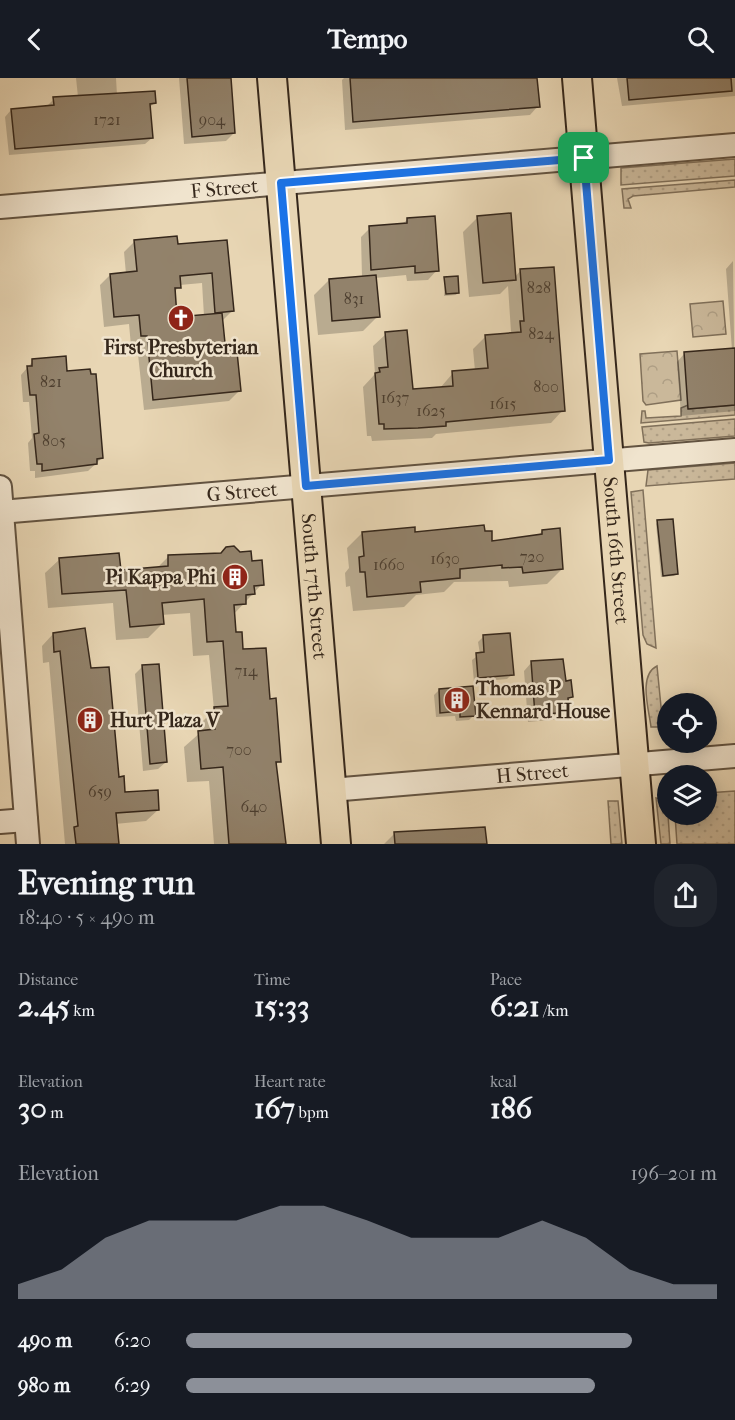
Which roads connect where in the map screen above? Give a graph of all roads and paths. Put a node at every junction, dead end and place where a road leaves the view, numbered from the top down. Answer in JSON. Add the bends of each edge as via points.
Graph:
{"nodes":[{"id":1,"x":272,"y":78,"type":"edge"},
{"id":2,"x":577,"y":78,"type":"edge"},
{"id":3,"x":735,"y":145,"type":"edge"},
{"id":4,"x":584,"y":158,"type":"junction"},
{"id":5,"x":281,"y":183,"type":"junction"},
{"id":6,"x":0,"y":207,"type":"edge"},
{"id":7,"x":735,"y":450,"type":"edge"},
{"id":8,"x":609,"y":460,"type":"junction"},
{"id":9,"x":306,"y":486,"type":"junction"},
{"id":10,"x":0,"y":487,"type":"edge"},
{"id":11,"x":1,"y":512,"type":"edge"},
{"id":12,"x":735,"y":756,"type":"edge"},
{"id":13,"x":634,"y":764,"type":"junction"},
{"id":14,"x":331,"y":790,"type":"junction"},
{"id":15,"x":26,"y":820,"type":"junction"},
{"id":16,"x":0,"y":822,"type":"edge"},
{"id":17,"x":28,"y":844,"type":"edge"},
{"id":18,"x":336,"y":844,"type":"edge"},
{"id":19,"x":641,"y":844,"type":"edge"}],
"edges":[{"from":1,"to":5,"type":"main road","name":"South 17th Street"},
{"from":2,"to":4,"type":"main road","name":"South 16th Street"},
{"from":3,"to":4,"type":"street","name":"F Street"},
{"from":4,"to":5,"type":"street","name":"F Street"},
{"from":4,"to":8,"type":"main road","name":"South 16th Street"},
{"from":5,"to":6,"type":"street","name":"F Street"},
{"from":5,"to":9,"type":"main road","name":"South 17th Street"},
{"from":7,"to":8,"type":"street","name":"G Street"},
{"from":8,"to":9,"type":"street","name":"G Street"},
{"from":8,"to":13,"type":"main road","name":"South 16th Street"},
{"from":9,"to":11,"type":"street","name":"G Street"},
{"from":9,"to":14,"type":"main road","name":"South 17th Street"},
{"from":10,"to":11,"type":"street"},
{"from":11,"to":15,"type":"street"},
{"from":12,"to":13,"type":"street","name":"H Street"},
{"from":13,"to":14,"type":"street","name":"H Street"},
{"from":13,"to":19,"type":"main road","name":"South 16th Street"},
{"from":14,"to":18,"type":"main road","name":"South 17th Street"},
{"from":15,"to":16,"type":"street"},
{"from":15,"to":17,"type":"street"}]}
